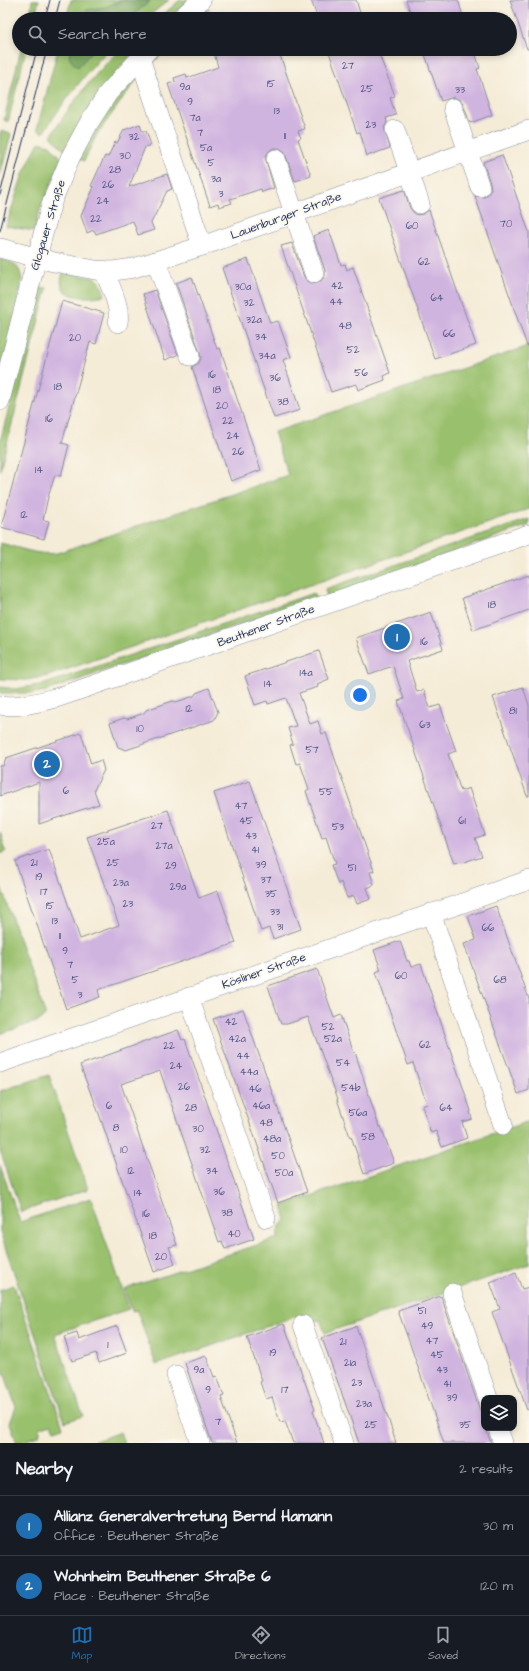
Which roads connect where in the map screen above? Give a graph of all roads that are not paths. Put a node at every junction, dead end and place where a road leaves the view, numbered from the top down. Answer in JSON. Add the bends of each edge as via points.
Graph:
{"nodes":[{"id":1,"x":201,"y":0,"type":"edge"},
{"id":2,"x":188,"y":12,"type":"edge"},
{"id":3,"x":141,"y":56,"type":"edge"},
{"id":4,"x":145,"y":56,"type":"edge"},
{"id":5,"x":453,"y":108,"type":"dead end"},
{"id":6,"x":395,"y":130,"type":"dead end"},
{"id":7,"x":529,"y":130,"type":"edge"},
{"id":8,"x":468,"y":152,"type":"junction"},
{"id":9,"x":276,"y":158,"type":"dead end"},
{"id":10,"x":409,"y":172,"type":"junction"},
{"id":11,"x":480,"y":187,"type":"dead end"},
{"id":12,"x":420,"y":204,"type":"dead end"},
{"id":13,"x":294,"y":213,"type":"junction"},
{"id":14,"x":202,"y":246,"type":"junction"},
{"id":15,"x":0,"y":248,"type":"edge"},
{"id":16,"x":38,"y":258,"type":"junction"},
{"id":17,"x":156,"y":261,"type":"junction"},
{"id":18,"x":104,"y":271,"type":"junction"},
{"id":19,"x":314,"y":273,"type":"dead end"},
{"id":20,"x":118,"y":323,"type":"dead end"},
{"id":21,"x":190,"y":356,"type":"dead end"},
{"id":22,"x":0,"y":401,"type":"edge"},
{"id":23,"x":529,"y":534,"type":"edge"},
{"id":24,"x":0,"y":705,"type":"edge"},
{"id":25,"x":529,"y":880,"type":"edge"},
{"id":26,"x":431,"y":913,"type":"junction"},
{"id":27,"x":189,"y":997,"type":"junction"},
{"id":28,"x":0,"y":1063,"type":"edge"},
{"id":29,"x":502,"y":1125,"type":"dead end"},
{"id":30,"x":266,"y":1218,"type":"dead end"},
{"id":31,"x":452,"y":1293,"type":"dead end"},
{"id":32,"x":303,"y":1325,"type":"dead end"},
{"id":33,"x":176,"y":1375,"type":"dead end"},
{"id":34,"x":487,"y":1395,"type":"edge"},
{"id":35,"x":499,"y":1431,"type":"edge"},
{"id":36,"x":200,"y":1443,"type":"edge"},
{"id":37,"x":344,"y":1443,"type":"edge"},
{"id":38,"x":504,"y":1443,"type":"edge"}],
"edges":[{"from":1,"to":2,"type":"street"},
{"from":3,"to":16,"type":"street","name":"Glogauer Straße","via":[[108,92],[70,158],[52,202]]},
{"from":4,"to":14,"type":"street"},
{"from":5,"to":8,"type":"street"},
{"from":6,"to":10,"type":"street"},
{"from":7,"to":8,"type":"street","name":"Lauenburger Straße"},
{"from":8,"to":10,"type":"street","name":"Lauenburger Straße"},
{"from":8,"to":11,"type":"street"},
{"from":9,"to":13,"type":"street"},
{"from":10,"to":12,"type":"street"},
{"from":10,"to":13,"type":"street","name":"Lauenburger Straße"},
{"from":13,"to":14,"type":"street","name":"Lauenburger Straße"},
{"from":13,"to":19,"type":"street"},
{"from":14,"to":17,"type":"street","name":"Lauenburger Straße"},
{"from":15,"to":16,"type":"street","name":"Lauenburger Straße"},
{"from":16,"to":18,"type":"street","name":"Lauenburger Straße"},
{"from":16,"to":22,"type":"street","name":"Glogauer Straße"},
{"from":17,"to":18,"type":"street","name":"Lauenburger Straße","via":[[134,268]]},
{"from":17,"to":21,"type":"street"},
{"from":18,"to":20,"type":"street","via":[[117,308]]},
{"from":23,"to":24,"type":"street","name":"Beuthener Straße","via":[[59,697],[33,704]]},
{"from":25,"to":26,"type":"street","name":"Kösliner Straße"},
{"from":26,"to":27,"type":"street","name":"Kösliner Straße"},
{"from":26,"to":29,"type":"street"},
{"from":27,"to":28,"type":"street","name":"Kösliner Straße"},
{"from":27,"to":30,"type":"street"},
{"from":31,"to":34,"type":"street"},
{"from":32,"to":37,"type":"street"},
{"from":33,"to":36,"type":"street"},
{"from":35,"to":38,"type":"street"}]}
